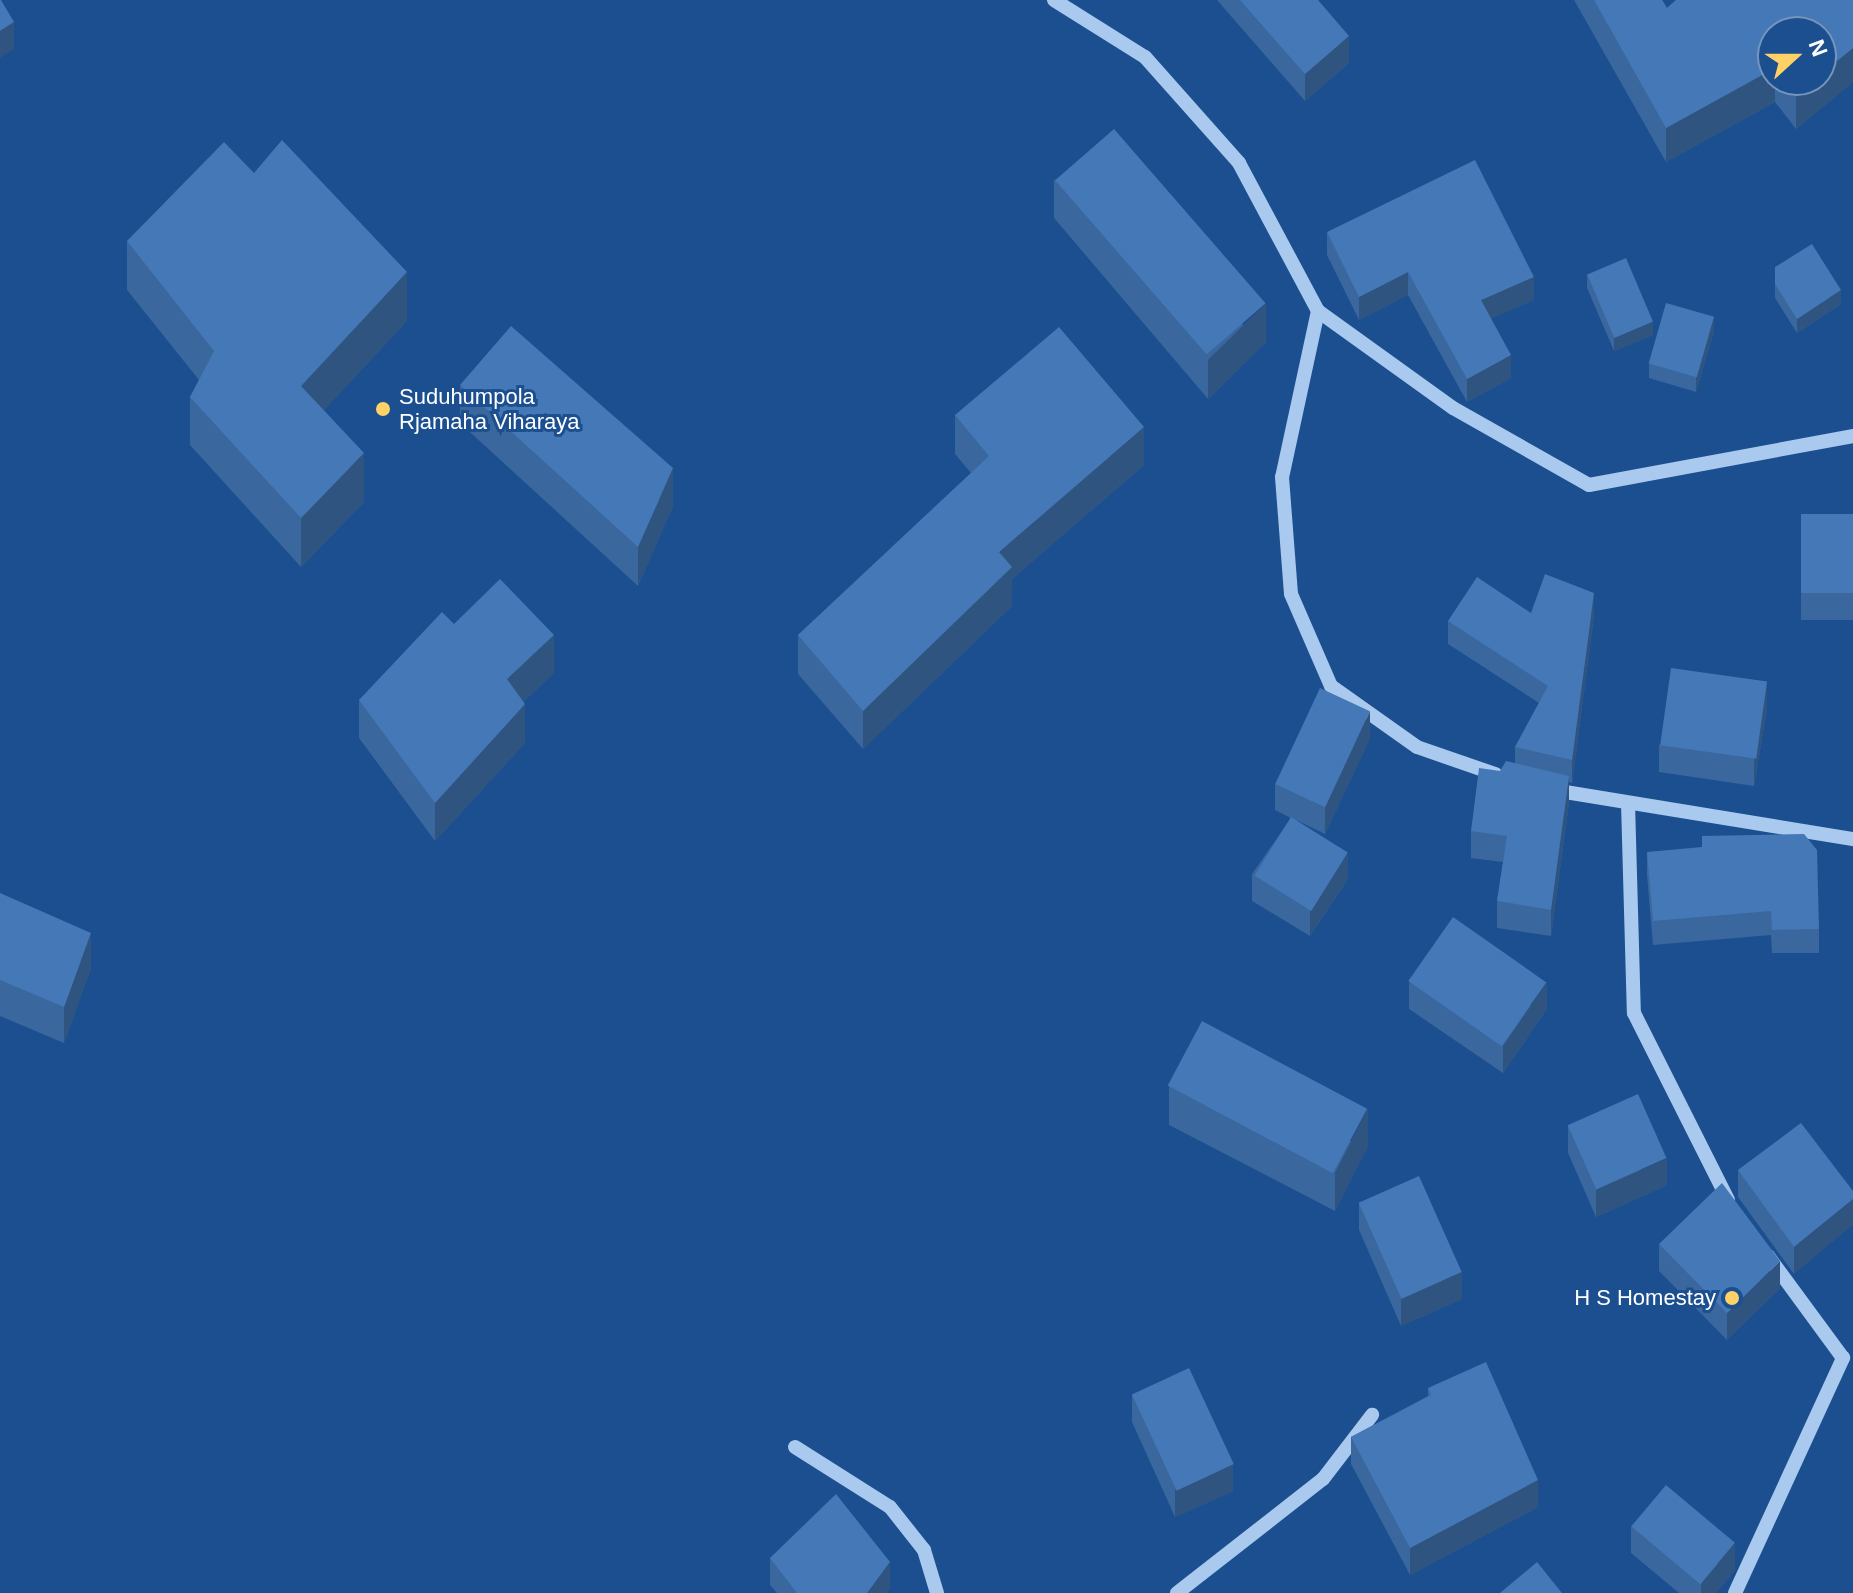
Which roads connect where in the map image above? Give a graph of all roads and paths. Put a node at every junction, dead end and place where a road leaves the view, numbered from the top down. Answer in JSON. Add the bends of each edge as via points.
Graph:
{"nodes":[{"id":1,"x":1054,"y":0,"type":"edge"},
{"id":2,"x":1318,"y":311,"type":"junction"},
{"id":3,"x":1853,"y":436,"type":"edge"},
{"id":4,"x":1628,"y":803,"type":"junction"},
{"id":5,"x":1853,"y":839,"type":"edge"},
{"id":6,"x":1737,"y":1212,"type":"edge"},
{"id":7,"x":1754,"y":1236,"type":"edge"},
{"id":8,"x":1848,"y":1359,"type":"edge"},
{"id":9,"x":1372,"y":1415,"type":"dead end"},
{"id":10,"x":795,"y":1447,"type":"dead end"},
{"id":11,"x":937,"y":1593,"type":"edge"},
{"id":12,"x":1177,"y":1593,"type":"edge"},
{"id":13,"x":1735,"y":1593,"type":"edge"}],
"edges":[{"from":1,"to":2,"type":"street","via":[[1145,57],[1239,163]]},
{"from":2,"to":3,"type":"street","via":[[1453,408],[1589,485]]},
{"from":2,"to":4,"type":"street","via":[[1282,477],[1291,594],[1331,686],[1417,747],[1523,784]]},
{"from":4,"to":5,"type":"street"},
{"from":4,"to":6,"type":"street","via":[[1634,1013],[1719,1188]]},
{"from":7,"to":8,"type":"street"},
{"from":8,"to":13,"type":"street"},
{"from":9,"to":12,"type":"street","via":[[1323,1479]]},
{"from":10,"to":11,"type":"street","via":[[890,1507],[924,1550]]}]}
